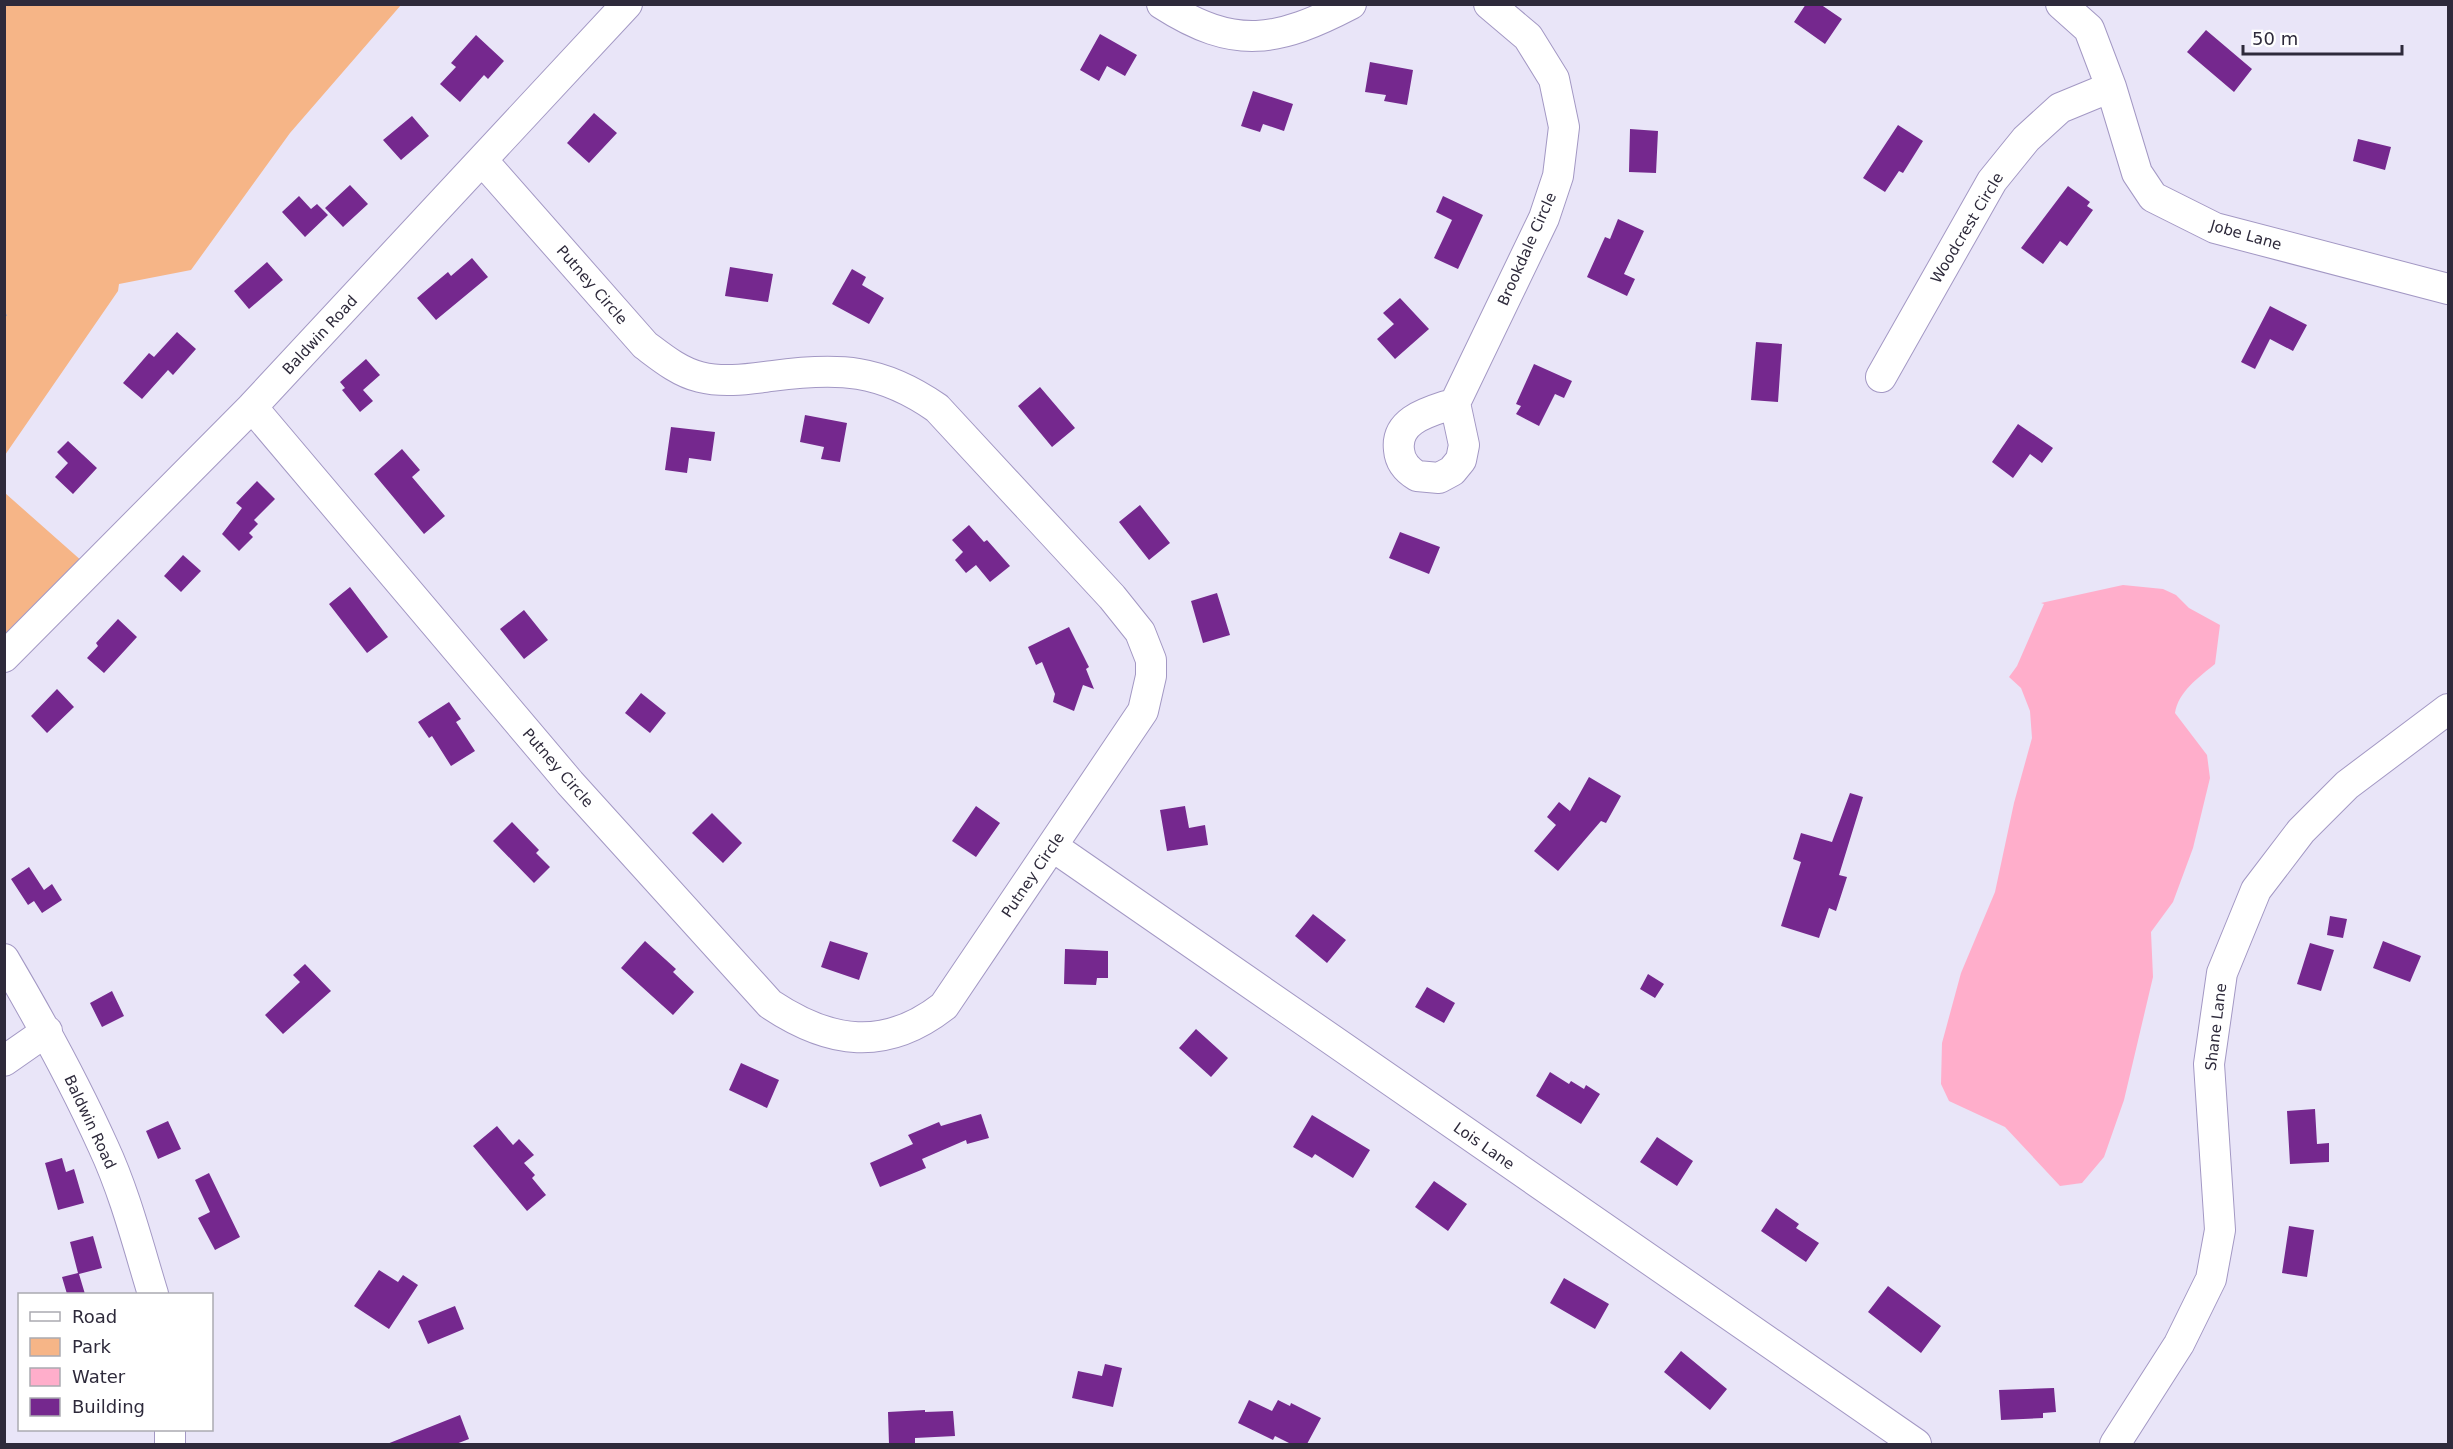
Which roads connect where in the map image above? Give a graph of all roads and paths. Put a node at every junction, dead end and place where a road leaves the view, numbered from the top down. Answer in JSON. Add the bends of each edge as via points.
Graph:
{"nodes":[{"id":1,"x":627,"y":4,"type":"edge"},
{"id":2,"x":1162,"y":4,"type":"edge"},
{"id":3,"x":1351,"y":4,"type":"edge"},
{"id":4,"x":1489,"y":4,"type":"edge"},
{"id":5,"x":2061,"y":4,"type":"edge"},
{"id":6,"x":2111,"y":87,"type":"junction"},
{"id":7,"x":482,"y":160,"type":"junction"},
{"id":8,"x":2448,"y":289,"type":"edge"},
{"id":9,"x":1881,"y":377,"type":"dead end"},
{"id":10,"x":1455,"y":403,"type":"dead end"},
{"id":11,"x":252,"y":407,"type":"junction"},
{"id":12,"x":4,"y":657,"type":"edge"},
{"id":13,"x":2448,"y":710,"type":"edge"},
{"id":14,"x":1052,"y":846,"type":"junction"},
{"id":15,"x":4,"y":959,"type":"edge"},
{"id":16,"x":47,"y":1031,"type":"junction"},
{"id":17,"x":4,"y":1060,"type":"edge"},
{"id":18,"x":153,"y":1293,"type":"edge"},
{"id":19,"x":1916,"y":1444,"type":"edge"},
{"id":20,"x":2115,"y":1444,"type":"edge"}],
"edges":[{"from":1,"to":7,"type":"street","name":"Baldwin Road"},
{"from":2,"to":3,"type":"street","via":[[1205,28],[1239,36],[1276,35],[1308,26]]},
{"from":4,"to":10,"type":"street","name":"Brookdale Circle","via":[[1528,37],[1554,79],[1564,127],[1558,176],[1544,218]]},
{"from":5,"to":6,"type":"street","name":"Jobe Lane","via":[[2089,29]]},
{"from":6,"to":8,"type":"street","name":"Jobe Lane","via":[[2137,173],[2153,197],[2163,203],[2215,228]]},
{"from":6,"to":9,"type":"street","name":"Woodcrest Circle","via":[[2060,108],[2026,139],[1992,181]]},
{"from":7,"to":11,"type":"street","name":"Baldwin Road"},
{"from":7,"to":14,"type":"street","name":"Putney Circle","via":[[645,345],[671,364],[698,377],[726,381],[813,370],[849,371],[908,388],[937,408],[1127,614],[1140,632],[1151,660],[1143,711]]},
{"from":11,"to":12,"type":"street","name":"Baldwin Road"},
{"from":11,"to":14,"type":"street","name":"Putney Circle","via":[[570,783],[770,1004],[790,1017],[858,1039],[884,1037],[925,1021],[944,1006]]},
{"from":13,"to":20,"type":"street","name":"Shane Lane","via":[[2347,784],[2301,831],[2256,890],[2222,973],[2209,1064],[2220,1230],[2211,1279],[2179,1344]]},
{"from":14,"to":19,"type":"street","name":"Lois Lane"},
{"from":15,"to":16,"type":"street","name":"Baldwin Road"},
{"from":16,"to":17,"type":"street"},
{"from":16,"to":18,"type":"street","name":"Baldwin Road","via":[[104,1148]]}]}
